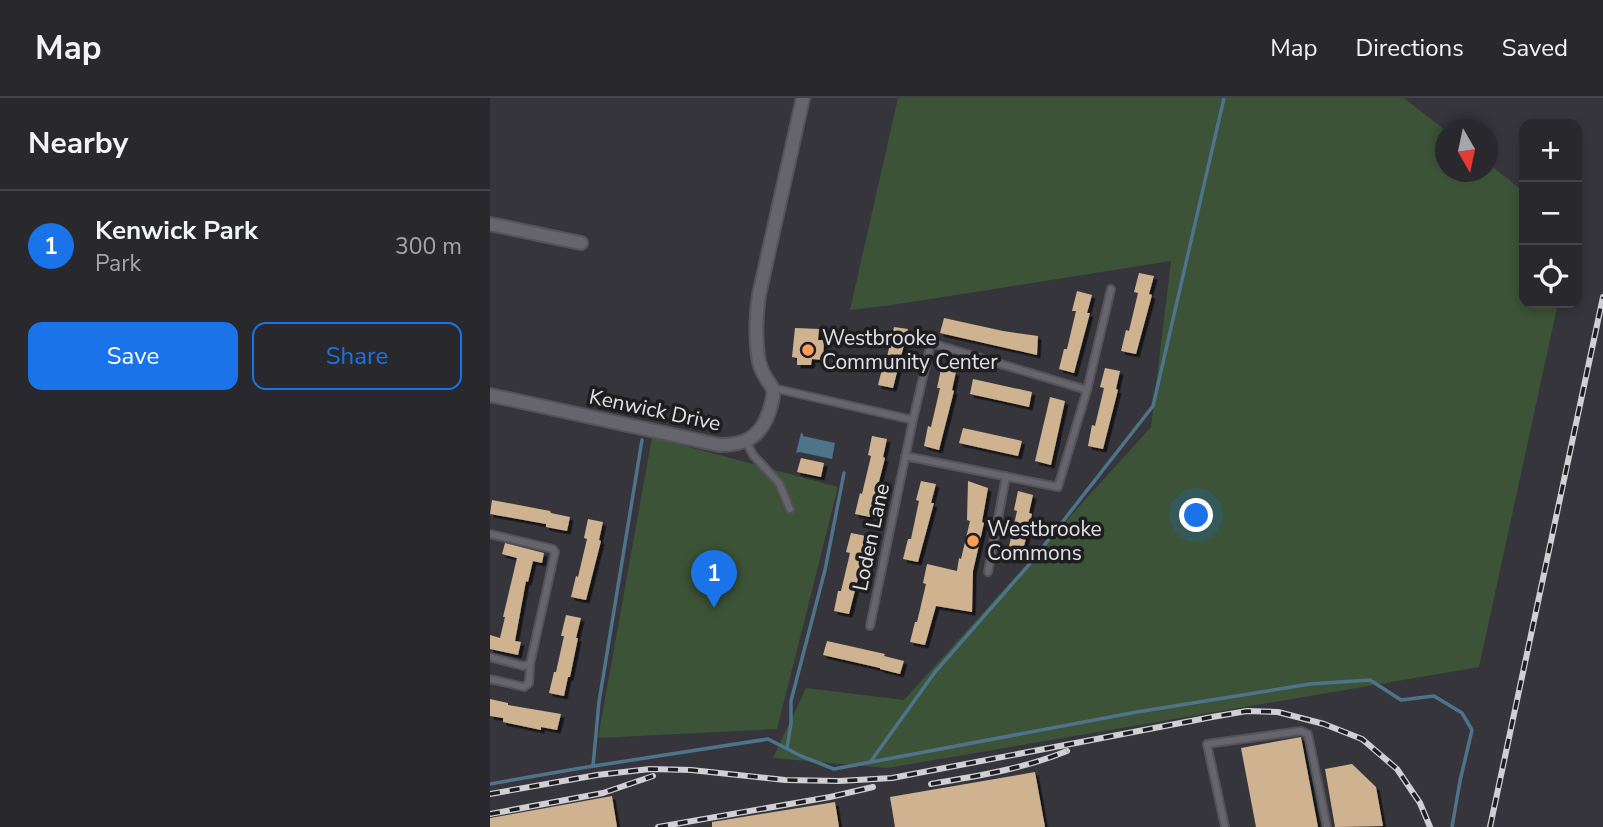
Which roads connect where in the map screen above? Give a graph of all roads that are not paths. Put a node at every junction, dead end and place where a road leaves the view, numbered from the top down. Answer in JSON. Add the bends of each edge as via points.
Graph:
{"nodes":[{"id":1,"x":803,"y":98,"type":"edge"},
{"id":2,"x":490,"y":224,"type":"edge"},
{"id":3,"x":581,"y":243,"type":"dead end"},
{"id":4,"x":1111,"y":289,"type":"dead end"},
{"id":5,"x":773,"y":388,"type":"junction"},
{"id":6,"x":1087,"y":390,"type":"junction"},
{"id":7,"x":490,"y":395,"type":"edge"},
{"id":8,"x":913,"y":420,"type":"junction"},
{"id":9,"x":746,"y":441,"type":"junction"},
{"id":10,"x":905,"y":456,"type":"junction"},
{"id":11,"x":1006,"y":476,"type":"junction"},
{"id":12,"x":790,"y":509,"type":"dead end"},
{"id":13,"x":490,"y":534,"type":"edge"},
{"id":14,"x":988,"y":572,"type":"dead end"},
{"id":15,"x":870,"y":625,"type":"dead end"},
{"id":16,"x":490,"y":657,"type":"edge"},
{"id":17,"x":530,"y":664,"type":"junction"},
{"id":18,"x":490,"y":679,"type":"edge"},
{"id":19,"x":1225,"y":827,"type":"edge"},
{"id":20,"x":1327,"y":827,"type":"edge"}],
"edges":[{"from":1,"to":5,"type":"street","via":[[756,317],[758,358]]},
{"from":2,"to":3,"type":"street"},
{"from":4,"to":6,"type":"lane"},
{"from":5,"to":8,"type":"lane"},
{"from":5,"to":9,"type":"street","name":"Kenwick Drive","via":[[766,421]]},
{"from":6,"to":8,"type":"lane","name":"Loden Lane","via":[[931,343]]},
{"from":6,"to":11,"type":"lane","via":[[1058,487]]},
{"from":7,"to":9,"type":"street","name":"Kenwick Drive","via":[[719,445]]},
{"from":8,"to":10,"type":"lane","name":"Loden Lane"},
{"from":9,"to":12,"type":"lane","via":[[779,484]]},
{"from":10,"to":11,"type":"lane"},
{"from":10,"to":15,"type":"lane","name":"Loden Lane"},
{"from":11,"to":14,"type":"lane"},
{"from":13,"to":17,"type":"lane","via":[[555,552]]},
{"from":16,"to":17,"type":"lane"},
{"from":17,"to":18,"type":"lane","via":[[529,683],[524,687]]},
{"from":19,"to":20,"type":"lane","via":[[1207,744],[1301,732],[1308,734]]}]}
